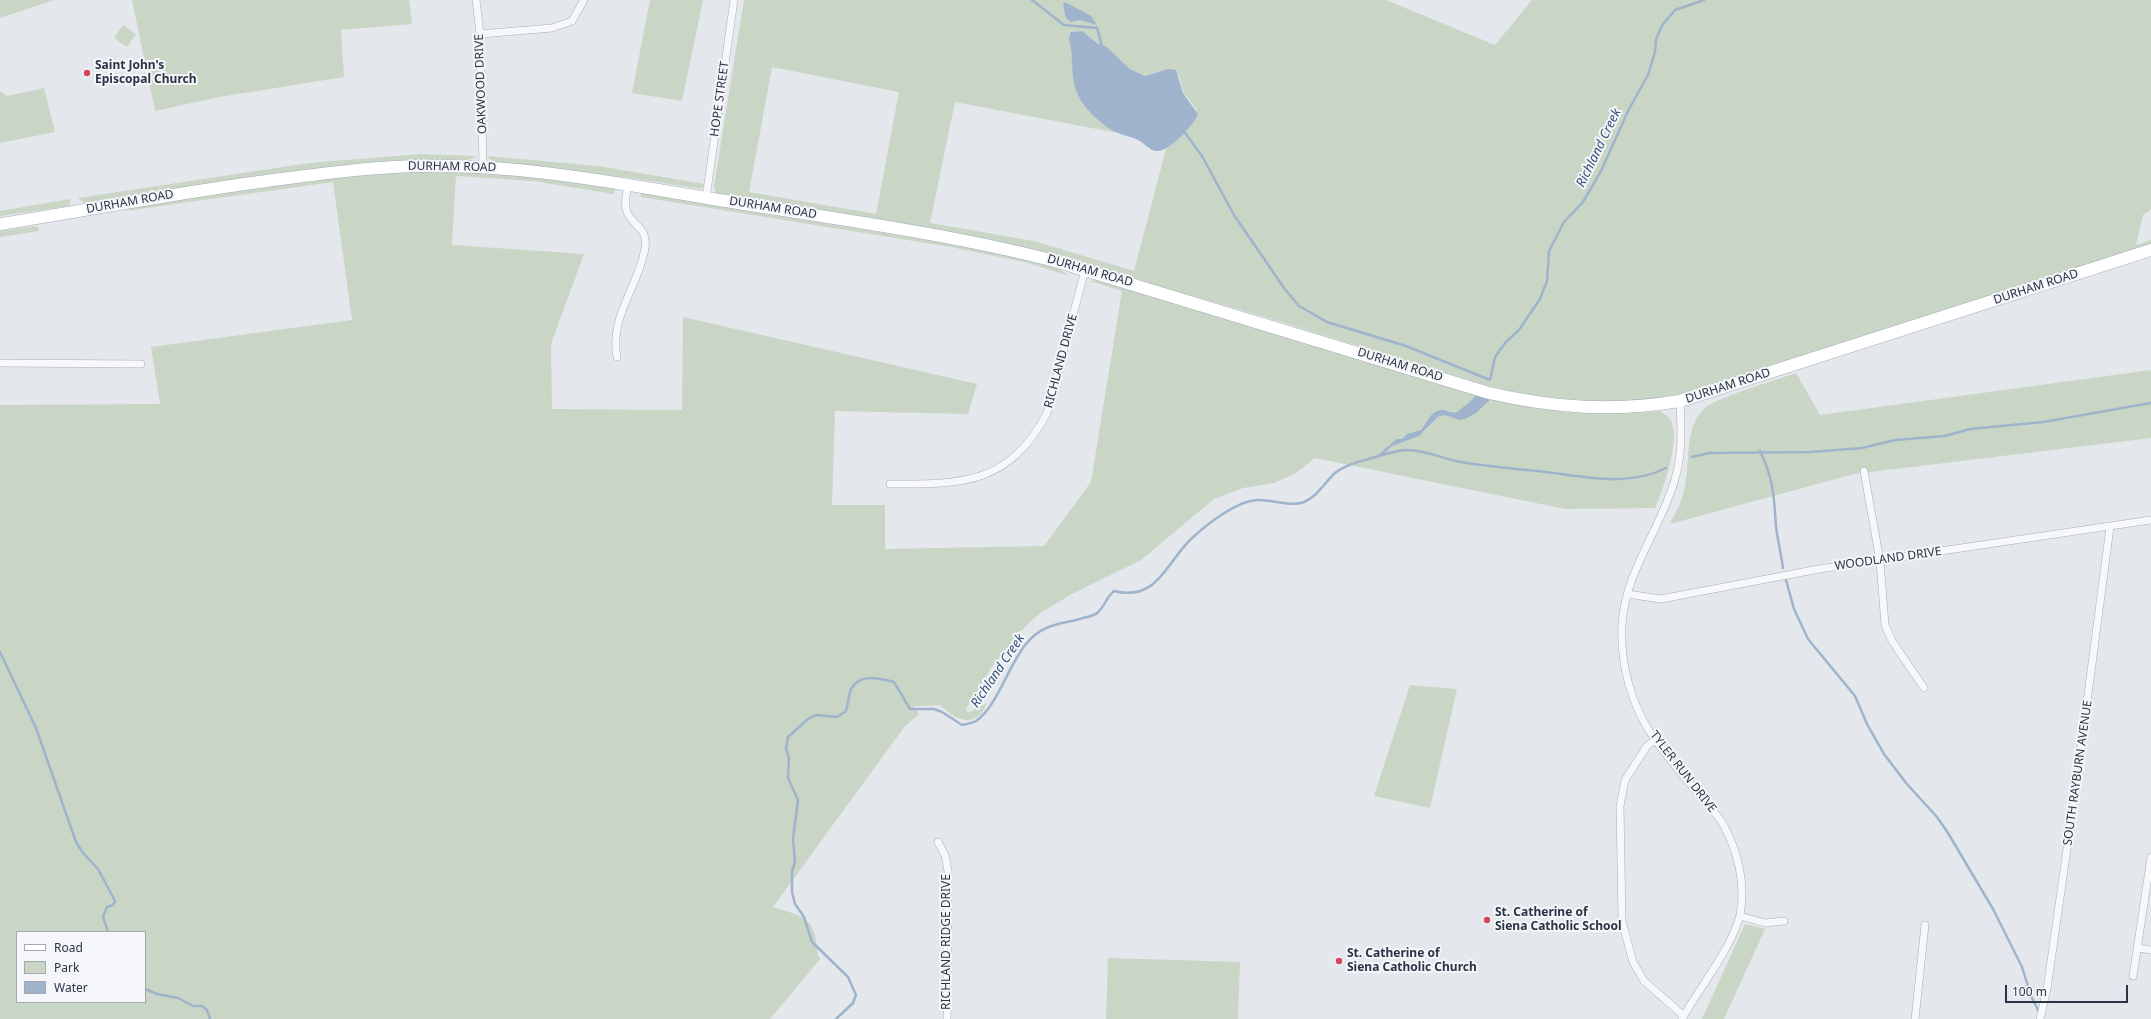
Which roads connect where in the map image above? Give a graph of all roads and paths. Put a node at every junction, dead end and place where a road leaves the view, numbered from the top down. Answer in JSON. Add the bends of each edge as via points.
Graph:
{"nodes":[{"id":1,"x":476,"y":0,"type":"edge"},
{"id":2,"x":584,"y":0,"type":"edge"},
{"id":3,"x":734,"y":0,"type":"edge"},
{"id":4,"x":480,"y":34,"type":"junction"},
{"id":5,"x":483,"y":167,"type":"junction"},
{"id":6,"x":628,"y":183,"type":"junction"},
{"id":7,"x":706,"y":198,"type":"junction"},
{"id":8,"x":0,"y":224,"type":"edge"},
{"id":9,"x":2151,"y":250,"type":"edge"},
{"id":10,"x":1085,"y":270,"type":"junction"},
{"id":11,"x":617,"y":357,"type":"dead end"},
{"id":12,"x":0,"y":363,"type":"edge"},
{"id":13,"x":141,"y":364,"type":"dead end"},
{"id":14,"x":1680,"y":401,"type":"junction"},
{"id":15,"x":1864,"y":471,"type":"dead end"},
{"id":16,"x":890,"y":484,"type":"dead end"},
{"id":17,"x":2151,"y":520,"type":"edge"},
{"id":18,"x":2110,"y":527,"type":"junction"},
{"id":19,"x":1880,"y":561,"type":"junction"},
{"id":20,"x":1627,"y":594,"type":"junction"},
{"id":21,"x":1924,"y":688,"type":"dead end"},
{"id":22,"x":1655,"y":740,"type":"junction"},
{"id":23,"x":938,"y":842,"type":"dead end"},
{"id":24,"x":2151,"y":857,"type":"edge"},
{"id":25,"x":1740,"y":916,"type":"junction"},
{"id":26,"x":1784,"y":921,"type":"dead end"},
{"id":27,"x":1925,"y":925,"type":"dead end"},
{"id":28,"x":2138,"y":948,"type":"junction"},
{"id":29,"x":2151,"y":950,"type":"edge"},
{"id":30,"x":2133,"y":976,"type":"dead end"},
{"id":31,"x":1683,"y":1018,"type":"edge"},
{"id":32,"x":947,"y":1019,"type":"edge"},
{"id":33,"x":1915,"y":1019,"type":"edge"},
{"id":34,"x":2040,"y":1019,"type":"edge"}],
"edges":[{"from":1,"to":4,"type":"street","name":"OAKWOOD DRIVE"},
{"from":2,"to":4,"type":"street","via":[[572,21],[552,28]]},
{"from":3,"to":7,"type":"street","name":"HOPE STREET"},
{"from":4,"to":5,"type":"street","name":"OAKWOOD DRIVE"},
{"from":5,"to":6,"type":"main road","name":"DURHAM ROAD"},
{"from":5,"to":8,"type":"main road","name":"DURHAM ROAD","via":[[420,166],[342,171],[171,194]]},
{"from":6,"to":7,"type":"main road","name":"DURHAM ROAD"},
{"from":6,"to":11,"type":"street","via":[[627,214],[642,230],[645,244],[638,272],[615,334]]},
{"from":7,"to":10,"type":"main road","name":"DURHAM ROAD","via":[[994,246]]},
{"from":9,"to":14,"type":"main road","name":"DURHAM ROAD"},
{"from":10,"to":14,"type":"main road","name":"DURHAM ROAD","via":[[1489,393],[1527,402],[1561,406],[1633,408]]},
{"from":10,"to":16,"type":"street","name":"RICHLAND DRIVE","via":[[1047,413],[1025,448],[1005,465],[986,475],[965,481]]},
{"from":12,"to":13,"type":"street"},
{"from":14,"to":20,"type":"street","name":"TYLER RUN DRIVE","via":[[1682,450],[1675,480],[1660,519],[1636,566]]},
{"from":15,"to":19,"type":"street"},
{"from":17,"to":18,"type":"street","name":"WOODLAND DRIVE"},
{"from":18,"to":19,"type":"street","name":"WOODLAND DRIVE"},
{"from":18,"to":34,"type":"street","name":"SOUTH RAYBURN AVENUE","via":[[2076,793],[2047,989]]},
{"from":19,"to":20,"type":"street","name":"WOODLAND DRIVE","via":[[1819,569],[1661,599]]},
{"from":19,"to":21,"type":"street","via":[[1885,625],[1892,641]]},
{"from":20,"to":22,"type":"street","name":"TYLER RUN DRIVE","via":[[1622,625],[1630,691]]},
{"from":22,"to":25,"type":"street","name":"TYLER RUN DRIVE","via":[[1724,825],[1738,865],[1743,891]]},
{"from":22,"to":31,"type":"street","via":[[1647,746],[1625,780],[1620,806],[1622,921],[1633,962],[1644,981]]},
{"from":23,"to":32,"type":"street","name":"RICHLAND RIDGE DRIVE","via":[[945,855],[948,871]]},
{"from":24,"to":28,"type":"street"},
{"from":25,"to":26,"type":"street","via":[[1765,923]]},
{"from":25,"to":31,"type":"street","name":"TYLER RUN DRIVE","via":[[1725,948]]},
{"from":27,"to":33,"type":"street"},
{"from":28,"to":29,"type":"street"},
{"from":28,"to":30,"type":"street"}]}
